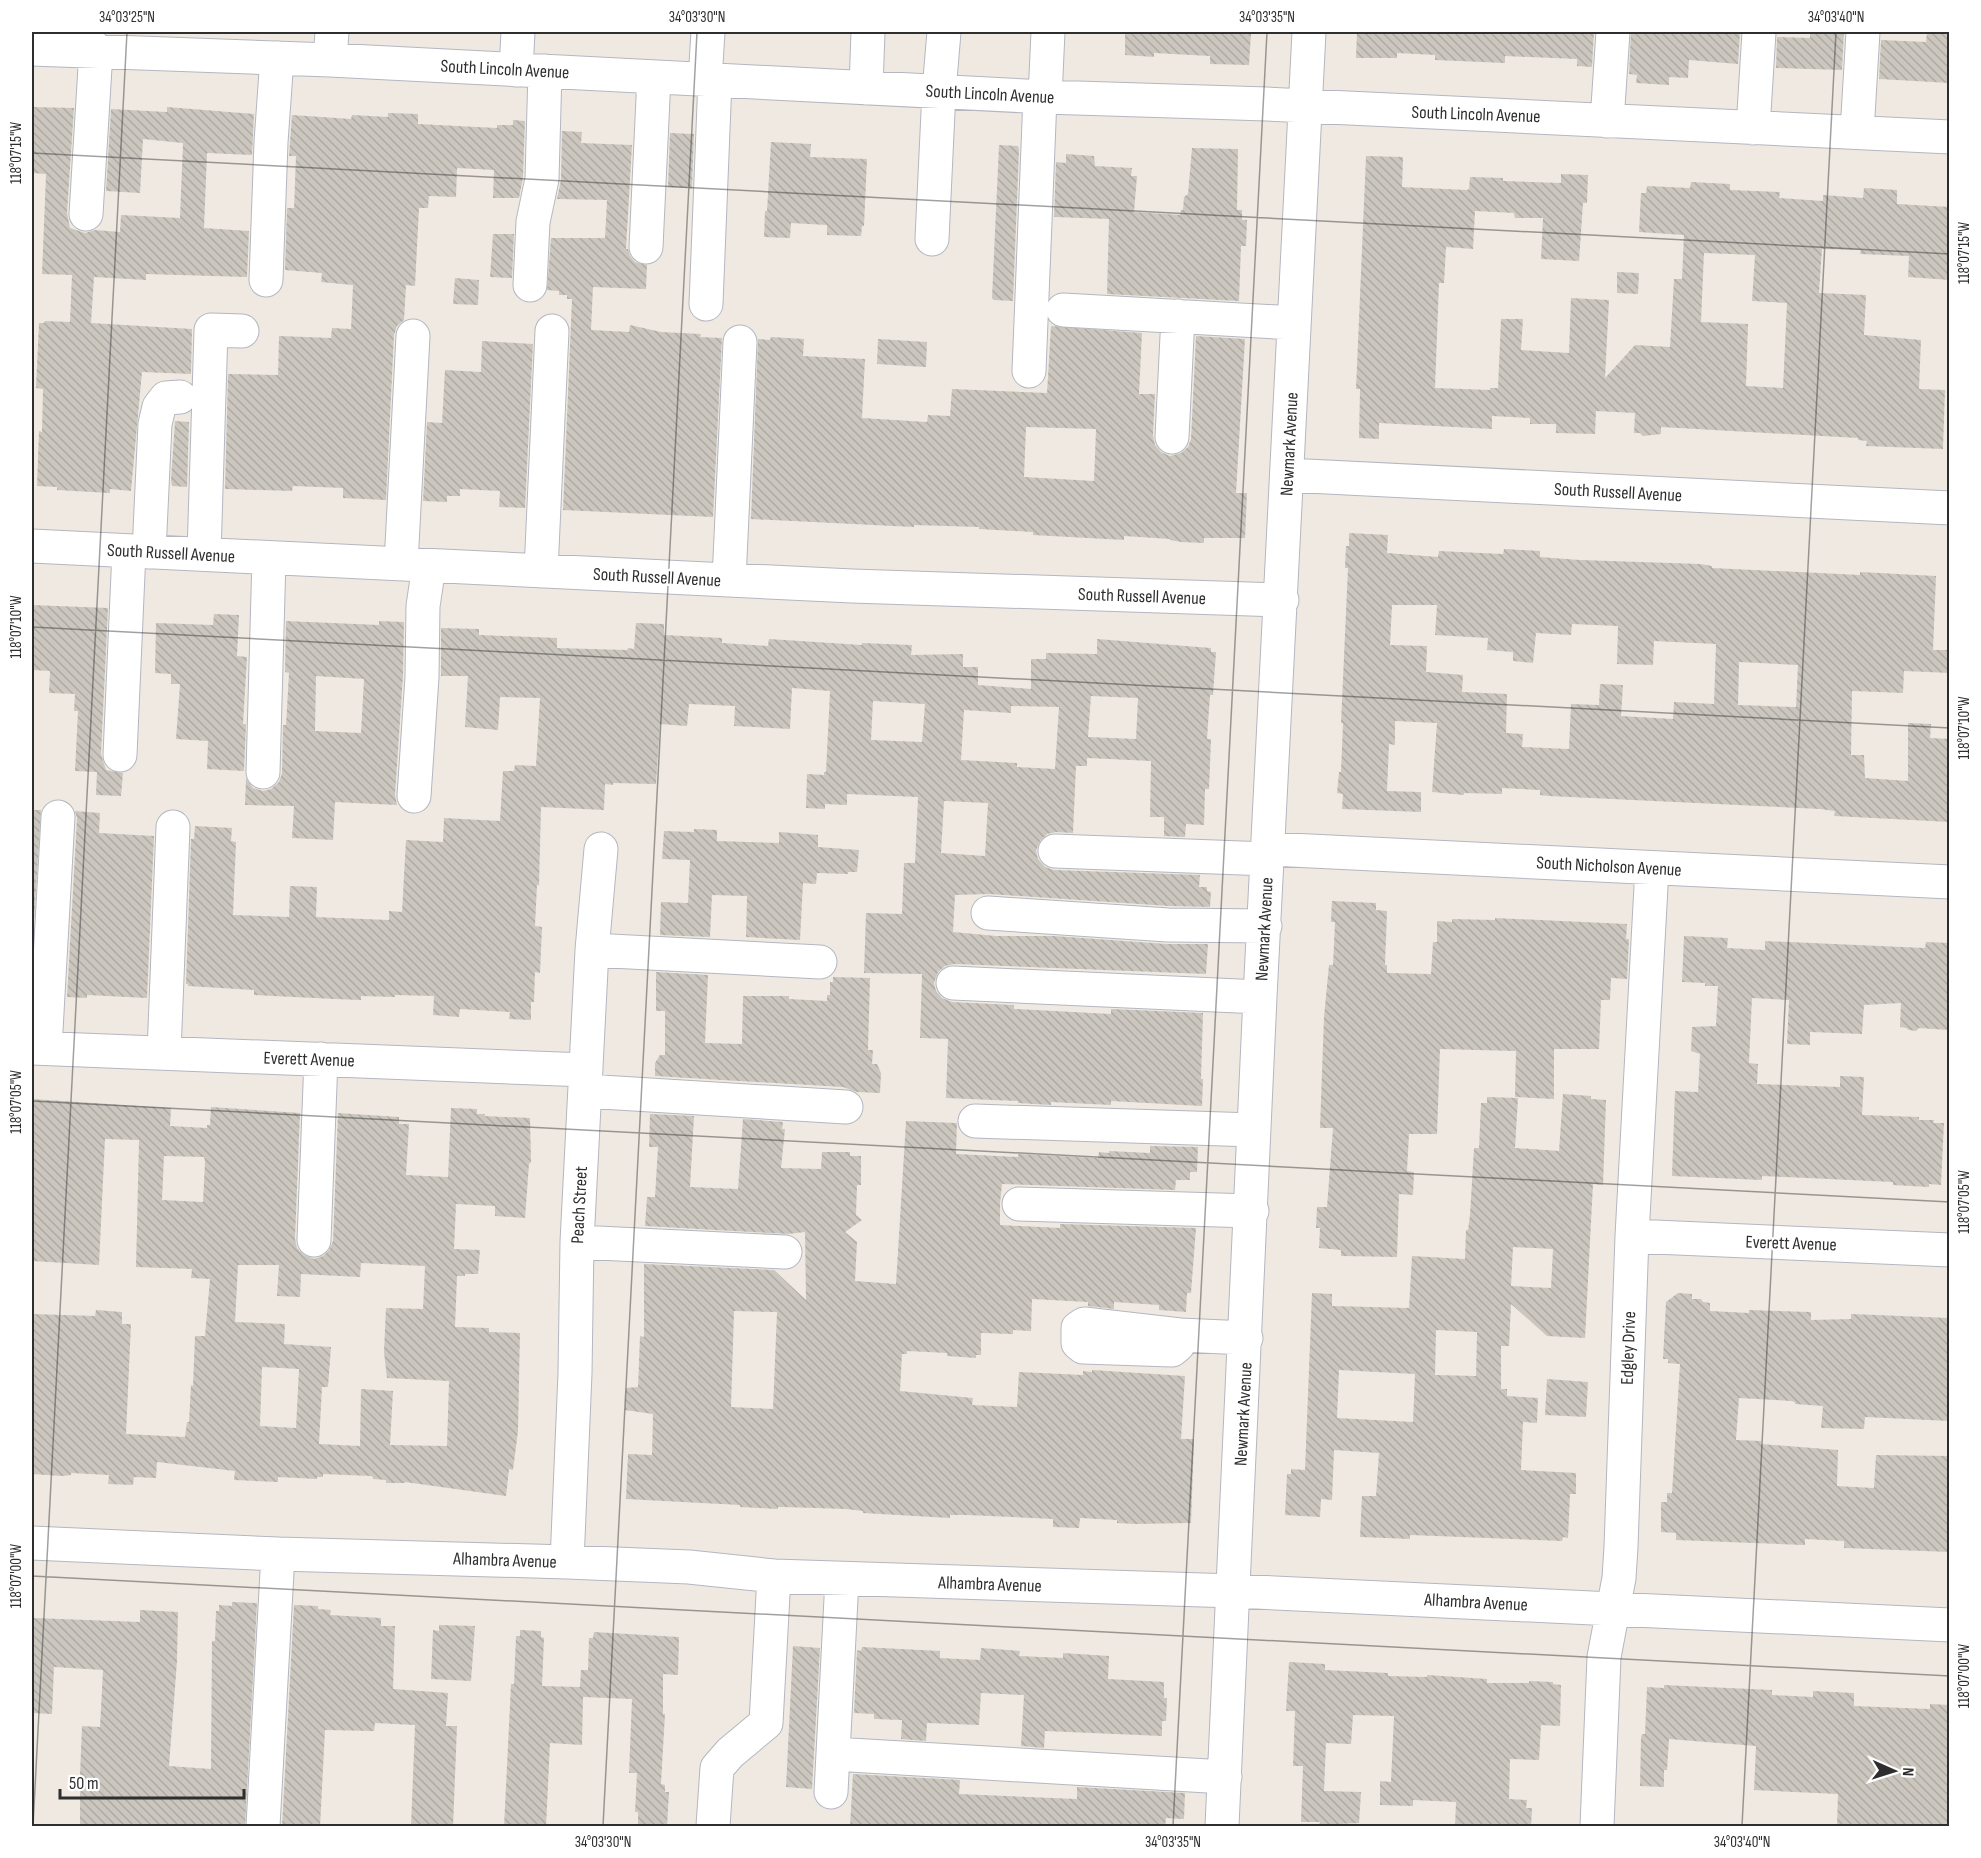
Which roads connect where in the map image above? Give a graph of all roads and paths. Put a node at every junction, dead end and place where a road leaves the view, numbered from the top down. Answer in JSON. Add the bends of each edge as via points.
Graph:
{"nodes":[{"id":1,"x":518,"y":32,"type":"edge"},
{"id":2,"x":708,"y":32,"type":"edge"},
{"id":3,"x":868,"y":32,"type":"edge"},
{"id":4,"x":944,"y":32,"type":"edge"},
{"id":5,"x":1048,"y":32,"type":"edge"},
{"id":6,"x":1309,"y":32,"type":"edge"},
{"id":7,"x":1613,"y":32,"type":"edge"},
{"id":8,"x":1759,"y":32,"type":"edge"},
{"id":9,"x":1863,"y":32,"type":"edge"},
{"id":10,"x":89,"y":41,"type":"edge"},
{"id":11,"x":331,"y":46,"type":"edge"},
{"id":12,"x":32,"y":49,"type":"edge"},
{"id":13,"x":277,"y":58,"type":"junction"},
{"id":14,"x":530,"y":70,"type":"junction"},
{"id":15,"x":654,"y":77,"type":"junction"},
{"id":16,"x":710,"y":80,"type":"junction"},
{"id":17,"x":866,"y":88,"type":"junction"},
{"id":18,"x":939,"y":92,"type":"junction"},
{"id":19,"x":1043,"y":97,"type":"junction"},
{"id":20,"x":1305,"y":106,"type":"junction"},
{"id":21,"x":1606,"y":121,"type":"junction"},
{"id":22,"x":1753,"y":128,"type":"junction"},
{"id":23,"x":1857,"y":132,"type":"junction"},
{"id":24,"x":1950,"y":137,"type":"edge"},
{"id":25,"x":86,"y":214,"type":"dead end"},
{"id":26,"x":933,"y":239,"type":"dead end"},
{"id":27,"x":646,"y":247,"type":"dead end"},
{"id":28,"x":266,"y":280,"type":"dead end"},
{"id":29,"x":530,"y":285,"type":"dead end"},
{"id":30,"x":706,"y":304,"type":"dead end"},
{"id":31,"x":1062,"y":310,"type":"dead end"},
{"id":32,"x":1178,"y":316,"type":"junction"},
{"id":33,"x":1294,"y":323,"type":"junction"},
{"id":34,"x":552,"y":331,"type":"dead end"},
{"id":35,"x":242,"y":332,"type":"dead end"},
{"id":36,"x":413,"y":336,"type":"dead end"},
{"id":37,"x":740,"y":342,"type":"dead end"},
{"id":38,"x":1029,"y":371,"type":"dead end"},
{"id":39,"x":180,"y":397,"type":"dead end"},
{"id":40,"x":1172,"y":437,"type":"dead end"},
{"id":41,"x":1287,"y":475,"type":"junction"},
{"id":42,"x":1950,"y":508,"type":"edge"},
{"id":43,"x":32,"y":546,"type":"edge"},
{"id":44,"x":139,"y":551,"type":"junction"},
{"id":45,"x":204,"y":554,"type":"junction"},
{"id":46,"x":269,"y":558,"type":"junction"},
{"id":47,"x":415,"y":565,"type":"junction"},
{"id":48,"x":540,"y":571,"type":"junction"},
{"id":49,"x":729,"y":580,"type":"junction"},
{"id":50,"x":1282,"y":600,"type":"junction"},
{"id":51,"x":120,"y":755,"type":"dead end"},
{"id":52,"x":262,"y":772,"type":"dead end"},
{"id":53,"x":414,"y":796,"type":"dead end"},
{"id":54,"x":58,"y":817,"type":"dead end"},
{"id":55,"x":173,"y":827,"type":"dead end"},
{"id":56,"x":601,"y":849,"type":"dead end"},
{"id":57,"x":1055,"y":851,"type":"dead end"},
{"id":58,"x":1269,"y":854,"type":"junction"},
{"id":59,"x":1652,"y":868,"type":"junction"},
{"id":60,"x":1950,"y":882,"type":"edge"},
{"id":61,"x":988,"y":913,"type":"dead end"},
{"id":62,"x":1265,"y":926,"type":"junction"},
{"id":63,"x":592,"y":950,"type":"junction"},
{"id":64,"x":820,"y":962,"type":"dead end"},
{"id":65,"x":952,"y":983,"type":"dead end"},
{"id":66,"x":1260,"y":997,"type":"junction"},
{"id":67,"x":38,"y":1048,"type":"edge"},
{"id":68,"x":164,"y":1053,"type":"junction"},
{"id":69,"x":321,"y":1059,"type":"junction"},
{"id":70,"x":585,"y":1081,"type":"junction"},
{"id":71,"x":846,"y":1107,"type":"dead end"},
{"id":72,"x":975,"y":1121,"type":"dead end"},
{"id":73,"x":1254,"y":1130,"type":"junction"},
{"id":74,"x":1018,"y":1204,"type":"dead end"},
{"id":75,"x":1252,"y":1211,"type":"junction"},
{"id":76,"x":1632,"y":1236,"type":"junction"},
{"id":77,"x":314,"y":1240,"type":"dead end"},
{"id":78,"x":577,"y":1242,"type":"junction"},
{"id":79,"x":1950,"y":1250,"type":"edge"},
{"id":80,"x":785,"y":1252,"type":"dead end"},
{"id":81,"x":1180,"y":1335,"type":"dead end"},
{"id":82,"x":1246,"y":1338,"type":"junction"},
{"id":83,"x":32,"y":1543,"type":"edge"},
{"id":84,"x":278,"y":1554,"type":"junction"},
{"id":85,"x":567,"y":1562,"type":"junction"},
{"id":86,"x":774,"y":1576,"type":"junction"},
{"id":87,"x":842,"y":1579,"type":"junction"},
{"id":88,"x":1234,"y":1592,"type":"junction"},
{"id":89,"x":1612,"y":1608,"type":"junction"},
{"id":90,"x":1950,"y":1625,"type":"edge"},
{"id":91,"x":850,"y":1755,"type":"dead end"},
{"id":92,"x":1225,"y":1777,"type":"junction"},
{"id":93,"x":831,"y":1792,"type":"dead end"},
{"id":94,"x":263,"y":1827,"type":"edge"},
{"id":95,"x":713,"y":1827,"type":"edge"},
{"id":96,"x":1222,"y":1827,"type":"edge"},
{"id":97,"x":1597,"y":1827,"type":"edge"}],
"edges":[{"from":1,"to":14,"type":"street"},
{"from":2,"to":16,"type":"street"},
{"from":3,"to":17,"type":"street"},
{"from":4,"to":18,"type":"street"},
{"from":5,"to":19,"type":"street"},
{"from":6,"to":20,"type":"street","name":"Newmark Avenue"},
{"from":7,"to":21,"type":"street"},
{"from":8,"to":22,"type":"street"},
{"from":9,"to":23,"type":"street"},
{"from":10,"to":12,"type":"street","name":"South Lincoln Avenue"},
{"from":10,"to":13,"type":"street","name":"South Lincoln Avenue"},
{"from":10,"to":25,"type":"street"},
{"from":11,"to":13,"type":"street","name":"South Lincoln Avenue"},
{"from":11,"to":14,"type":"street","name":"South Lincoln Avenue"},
{"from":13,"to":28,"type":"street"},
{"from":14,"to":15,"type":"street","name":"South Lincoln Avenue"},
{"from":14,"to":29,"type":"street","via":[[542,179],[533,222]]},
{"from":15,"to":16,"type":"street","name":"South Lincoln Avenue"},
{"from":15,"to":27,"type":"street"},
{"from":16,"to":17,"type":"street","name":"South Lincoln Avenue"},
{"from":16,"to":30,"type":"street"},
{"from":17,"to":18,"type":"street","name":"South Lincoln Avenue"},
{"from":18,"to":19,"type":"street","name":"South Lincoln Avenue"},
{"from":18,"to":26,"type":"street"},
{"from":19,"to":20,"type":"street","name":"South Lincoln Avenue"},
{"from":19,"to":38,"type":"street"},
{"from":20,"to":21,"type":"street","name":"South Lincoln Avenue"},
{"from":20,"to":33,"type":"street","name":"Newmark Avenue"},
{"from":21,"to":22,"type":"street","name":"South Lincoln Avenue"},
{"from":22,"to":23,"type":"street","name":"South Lincoln Avenue"},
{"from":23,"to":24,"type":"street","name":"South Lincoln Avenue"},
{"from":31,"to":32,"type":"street"},
{"from":32,"to":33,"type":"street"},
{"from":32,"to":40,"type":"street"},
{"from":33,"to":41,"type":"street","name":"Newmark Avenue"},
{"from":34,"to":48,"type":"street"},
{"from":35,"to":45,"type":"street","via":[[211,330]]},
{"from":36,"to":47,"type":"street"},
{"from":37,"to":49,"type":"street"},
{"from":39,"to":44,"type":"street","via":[[166,398],[159,407]]},
{"from":41,"to":42,"type":"street","name":"South Russell Avenue"},
{"from":41,"to":50,"type":"street","name":"Newmark Avenue"},
{"from":43,"to":44,"type":"street","name":"South Russell Avenue"},
{"from":44,"to":45,"type":"street","name":"South Russell Avenue"},
{"from":44,"to":51,"type":"street"},
{"from":45,"to":46,"type":"street","name":"South Russell Avenue"},
{"from":46,"to":47,"type":"street","name":"South Russell Avenue"},
{"from":46,"to":52,"type":"street"},
{"from":47,"to":48,"type":"street","name":"South Russell Avenue"},
{"from":47,"to":53,"type":"street","via":[[423,606]]},
{"from":48,"to":49,"type":"street","name":"South Russell Avenue"},
{"from":49,"to":50,"type":"street","name":"South Russell Avenue"},
{"from":50,"to":58,"type":"street","name":"Newmark Avenue"},
{"from":54,"to":67,"type":"street"},
{"from":55,"to":68,"type":"street"},
{"from":56,"to":63,"type":"street","name":"Peach Street"},
{"from":57,"to":58,"type":"street","name":"South Nicholson Avenue"},
{"from":58,"to":59,"type":"street","name":"South Nicholson Avenue"},
{"from":58,"to":62,"type":"street","name":"Newmark Avenue"},
{"from":59,"to":60,"type":"street","name":"South Nicholson Avenue"},
{"from":59,"to":76,"type":"street","name":"Edgley Drive"},
{"from":61,"to":62,"type":"street","via":[[1168,925]]},
{"from":62,"to":66,"type":"street","name":"Newmark Avenue"},
{"from":63,"to":64,"type":"street"},
{"from":63,"to":70,"type":"street","name":"Peach Street"},
{"from":65,"to":66,"type":"street"},
{"from":66,"to":73,"type":"street","name":"Newmark Avenue"},
{"from":67,"to":68,"type":"street","name":"Everett Avenue"},
{"from":68,"to":69,"type":"street","name":"Everett Avenue"},
{"from":69,"to":70,"type":"street","name":"Everett Avenue"},
{"from":69,"to":77,"type":"street"},
{"from":70,"to":71,"type":"street","name":"Everett Avenue"},
{"from":70,"to":78,"type":"street","name":"Peach Street"},
{"from":72,"to":73,"type":"street"},
{"from":73,"to":75,"type":"street","name":"Newmark Avenue"},
{"from":74,"to":75,"type":"street"},
{"from":75,"to":82,"type":"street","name":"Newmark Avenue"},
{"from":76,"to":79,"type":"street","name":"Everett Avenue"},
{"from":76,"to":89,"type":"street","name":"Edgley Drive","via":[[1621,1546]]},
{"from":78,"to":80,"type":"street"},
{"from":78,"to":85,"type":"street","name":"Peach Street"},
{"from":81,"to":82,"type":"street"},
{"from":82,"to":88,"type":"street","name":"Newmark Avenue"},
{"from":83,"to":84,"type":"street","name":"Alhambra Avenue"},
{"from":84,"to":85,"type":"street","name":"Alhambra Avenue"},
{"from":84,"to":94,"type":"street"},
{"from":85,"to":86,"type":"street","name":"Alhambra Avenue","via":[[689,1567]]},
{"from":86,"to":87,"type":"street","name":"Alhambra Avenue"},
{"from":86,"to":95,"type":"street","via":[[766,1723],[717,1768]]},
{"from":87,"to":88,"type":"street","name":"Alhambra Avenue"},
{"from":87,"to":93,"type":"street"},
{"from":88,"to":89,"type":"street","name":"Alhambra Avenue"},
{"from":88,"to":92,"type":"street","name":"Newmark Avenue"},
{"from":89,"to":90,"type":"street","name":"Alhambra Avenue"},
{"from":89,"to":97,"type":"street","name":"Edgley Drive","via":[[1604,1657]]},
{"from":91,"to":92,"type":"street"},
{"from":92,"to":96,"type":"street","name":"Newmark Avenue"}]}
